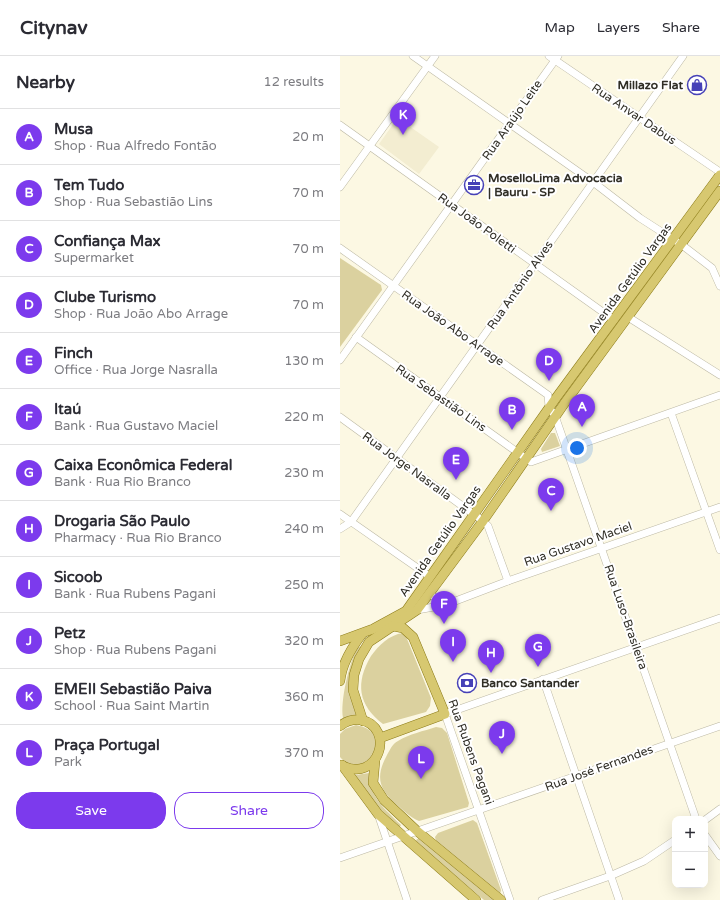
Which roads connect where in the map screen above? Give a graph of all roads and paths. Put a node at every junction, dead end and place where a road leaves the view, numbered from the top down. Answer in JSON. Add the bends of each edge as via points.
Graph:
{"nodes":[{"id":1,"x":413,"y":56,"type":"edge"},
{"id":2,"x":435,"y":56,"type":"edge"},
{"id":3,"x":683,"y":56,"type":"edge"},
{"id":4,"x":554,"y":57,"type":"edge"},
{"id":5,"x":427,"y":66,"type":"junction"},
{"id":6,"x":639,"y":118,"type":"junction"},
{"id":7,"x":510,"y":123,"type":"junction"},
{"id":8,"x":340,"y":125,"type":"edge"},
{"id":9,"x":368,"y":146,"type":"junction"},
{"id":10,"x":720,"y":174,"type":"edge"},
{"id":11,"x":593,"y":182,"type":"junction"},
{"id":12,"x":340,"y":187,"type":"edge"},
{"id":13,"x":720,"y":191,"type":"edge"},
{"id":14,"x":452,"y":205,"type":"junction"},
{"id":15,"x":673,"y":239,"type":"junction"},
{"id":16,"x":682,"y":244,"type":"junction"},
{"id":17,"x":340,"y":248,"type":"edge"},
{"id":18,"x":534,"y":264,"type":"junction"},
{"id":19,"x":393,"y":286,"type":"junction"},
{"id":20,"x":720,"y":286,"type":"edge"},
{"id":21,"x":628,"y":317,"type":"junction"},
{"id":22,"x":614,"y":320,"type":"junction"},
{"id":23,"x":356,"y":337,"type":"junction"},
{"id":24,"x":478,"y":345,"type":"junction"},
{"id":25,"x":340,"y":360,"type":"edge"},
{"id":26,"x":720,"y":375,"type":"edge"},
{"id":27,"x":720,"y":395,"type":"edge"},
{"id":28,"x":552,"y":396,"type":"junction"},
{"id":29,"x":440,"y":398,"type":"junction"},
{"id":30,"x":564,"y":404,"type":"junction"},
{"id":31,"x":549,"y":407,"type":"junction"},
{"id":32,"x":670,"y":413,"type":"junction"},
{"id":33,"x":555,"y":416,"type":"junction"},
{"id":34,"x":340,"y":417,"type":"edge"},
{"id":35,"x":567,"y":451,"type":"junction"},
{"id":36,"x":518,"y":452,"type":"junction"},
{"id":37,"x":526,"y":458,"type":"junction"},
{"id":38,"x":397,"y":459,"type":"junction"},
{"id":39,"x":720,"y":507,"type":"edge"},
{"id":40,"x":707,"y":512,"type":"junction"},
{"id":41,"x":340,"y":514,"type":"edge"},
{"id":42,"x":473,"y":514,"type":"junction"},
{"id":43,"x":483,"y":521,"type":"junction"},
{"id":44,"x":351,"y":522,"type":"junction"},
{"id":45,"x":340,"y":529,"type":"edge"},
{"id":46,"x":602,"y":549,"type":"junction"},
{"id":47,"x":720,"y":550,"type":"edge"},
{"id":48,"x":430,"y":576,"type":"junction"},
{"id":49,"x":508,"y":581,"type":"junction"},
{"id":50,"x":430,"y":594,"type":"junction"},
{"id":51,"x":445,"y":605,"type":"junction"},
{"id":52,"x":417,"y":610,"type":"junction"},
{"id":53,"x":406,"y":611,"type":"junction"},
{"id":54,"x":720,"y":618,"type":"edge"},
{"id":55,"x":393,"y":626,"type":"junction"},
{"id":56,"x":362,"y":634,"type":"junction"},
{"id":57,"x":340,"y":641,"type":"edge"},
{"id":58,"x":636,"y":646,"type":"junction"},
{"id":59,"x":543,"y":679,"type":"junction"},
{"id":60,"x":340,"y":681,"type":"edge"},
{"id":61,"x":445,"y":714,"type":"junction"},
{"id":62,"x":363,"y":721,"type":"junction"},
{"id":63,"x":340,"y":726,"type":"edge"},
{"id":64,"x":720,"y":726,"type":"edge"},
{"id":65,"x":380,"y":738,"type":"junction"},
{"id":66,"x":669,"y":743,"type":"junction"},
{"id":67,"x":375,"y":761,"type":"junction"},
{"id":68,"x":341,"y":765,"type":"edge"},
{"id":69,"x":576,"y":776,"type":"junction"},
{"id":70,"x":720,"y":809,"type":"edge"},
{"id":71,"x":479,"y":811,"type":"junction"},
{"id":72,"x":378,"y":814,"type":"junction"},
{"id":73,"x":695,"y":816,"type":"edge"},
{"id":74,"x":708,"y":818,"type":"edge"},
{"id":75,"x":418,"y":831,"type":"junction"},
{"id":76,"x":403,"y":836,"type":"junction"},
{"id":77,"x":708,"y":839,"type":"edge"},
{"id":78,"x":386,"y":842,"type":"junction"},
{"id":79,"x":672,"y":842,"type":"edge"},
{"id":80,"x":720,"y":856,"type":"edge"},
{"id":81,"x":340,"y":858,"type":"edge"},
{"id":82,"x":610,"y":876,"type":"junction"},
{"id":83,"x":407,"y":900,"type":"edge"},
{"id":84,"x":476,"y":900,"type":"edge"},
{"id":85,"x":501,"y":900,"type":"edge"},
{"id":86,"x":510,"y":900,"type":"edge"},
{"id":87,"x":542,"y":900,"type":"edge"},
{"id":88,"x":619,"y":900,"type":"edge"}],
"edges":[{"from":1,"to":5,"type":"street"},
{"from":2,"to":5,"type":"street"},
{"from":3,"to":6,"type":"street","name":"Rua Antônio Alves"},
{"from":4,"to":6,"type":"street","name":"Rua Anvar Dabus"},
{"from":4,"to":7,"type":"street","name":"Rua Araújo Leite"},
{"from":5,"to":7,"type":"street"},
{"from":5,"to":9,"type":"street"},
{"from":6,"to":10,"type":"street","name":"Rua Anvar Dabus"},
{"from":6,"to":11,"type":"street","name":"Rua Antônio Alves"},
{"from":7,"to":11,"type":"street"},
{"from":7,"to":14,"type":"street","name":"Rua Araújo Leite"},
{"from":8,"to":9,"type":"street","name":"Rua João Poletti"},
{"from":9,"to":12,"type":"street"},
{"from":9,"to":14,"type":"street","name":"Rua João Poletti"},
{"from":10,"to":15,"type":"main road","name":"Avenida Getúlio Vargas"},
{"from":11,"to":15,"type":"street","via":[[640,218]]},
{"from":11,"to":18,"type":"street","name":"Rua Antônio Alves"},
{"from":13,"to":16,"type":"main road","name":"Avenida Getúlio Vargas"},
{"from":14,"to":18,"type":"street","name":"Rua João Poletti"},
{"from":14,"to":19,"type":"street","name":"Rua Araújo Leite"},
{"from":15,"to":16,"type":"street"},
{"from":15,"to":22,"type":"main road","name":"Avenida Getúlio Vargas"},
{"from":16,"to":20,"type":"street","via":[[712,268]]},
{"from":16,"to":21,"type":"main road","name":"Avenida Getúlio Vargas"},
{"from":17,"to":19,"type":"street","name":"Rua João Abo Arrage"},
{"from":18,"to":22,"type":"street","name":"Rua João Poletti"},
{"from":18,"to":24,"type":"street","name":"Rua Antônio Alves"},
{"from":19,"to":23,"type":"street","name":"Rua Araújo Leite"},
{"from":19,"to":24,"type":"street","name":"Rua João Abo Arrage"},
{"from":21,"to":26,"type":"street"},
{"from":21,"to":30,"type":"main road","name":"Avenida Getúlio Vargas"},
{"from":22,"to":28,"type":"main road","name":"Avenida Getúlio Vargas"},
{"from":23,"to":25,"type":"street","name":"Rua Araújo Leite"},
{"from":23,"to":29,"type":"street","name":"Rua Sebastião Lins"},
{"from":24,"to":28,"type":"street","name":"Rua João Abo Arrage"},
{"from":24,"to":29,"type":"street","name":"Rua Antônio Alves"},
{"from":27,"to":32,"type":"street"},
{"from":28,"to":30,"type":"street","name":"Rua João Abo Arrage"},
{"from":28,"to":31,"type":"main road","name":"Avenida Getúlio Vargas"},
{"from":29,"to":36,"type":"street","name":"Rua Sebastião Lins"},
{"from":29,"to":38,"type":"street","name":"Rua Antônio Alves"},
{"from":30,"to":33,"type":"main road","name":"Avenida Getúlio Vargas"},
{"from":31,"to":33,"type":"street"},
{"from":31,"to":36,"type":"main road","name":"Avenida Getúlio Vargas"},
{"from":32,"to":35,"type":"street"},
{"from":32,"to":40,"type":"street"},
{"from":33,"to":35,"type":"street","name":"Rua Luso-Brasileira"},
{"from":33,"to":37,"type":"main road","name":"Avenida Getúlio Vargas"},
{"from":34,"to":38,"type":"street","name":"Rua Jorge Nasralla"},
{"from":35,"to":37,"type":"street","via":[[531,462]]},
{"from":35,"to":46,"type":"street","name":"Rua Luso-Brasileira"},
{"from":36,"to":37,"type":"street","name":"Rua Sebastião Lins"},
{"from":36,"to":42,"type":"main road","name":"Avenida Getúlio Vargas"},
{"from":37,"to":43,"type":"main road","name":"Avenida Getúlio Vargas"},
{"from":38,"to":42,"type":"street","name":"Rua Jorge Nasralla"},
{"from":38,"to":44,"type":"street","name":"Rua Antônio Alves"},
{"from":39,"to":40,"type":"street","name":"Rua Gustavo Maciel"},
{"from":40,"to":46,"type":"street","name":"Rua Gustavo Maciel"},
{"from":40,"to":47,"type":"street"},
{"from":41,"to":44,"type":"street"},
{"from":42,"to":43,"type":"street","name":"Rua Jorge Nasralla"},
{"from":42,"to":48,"type":"main road","name":"Avenida Getúlio Vargas"},
{"from":43,"to":49,"type":"street","via":[[488,526]]},
{"from":43,"to":50,"type":"main road","name":"Avenida Getúlio Vargas"},
{"from":44,"to":45,"type":"street","name":"Rua Antônio Alves"},
{"from":44,"to":48,"type":"street"},
{"from":46,"to":49,"type":"street","name":"Rua Gustavo Maciel"},
{"from":46,"to":58,"type":"street","name":"Rua Luso-Brasileira"},
{"from":48,"to":53,"type":"main road","name":"Avenida Getúlio Vargas"},
{"from":49,"to":51,"type":"street","name":"Rua Gustavo Maciel"},
{"from":50,"to":51,"type":"street"},
{"from":50,"to":52,"type":"main road","name":"Avenida Getúlio Vargas"},
{"from":51,"to":52,"type":"street","name":"Rua Gustavo Maciel"},
{"from":52,"to":53,"type":"main road","name":"Avenida Getúlio Vargas"},
{"from":52,"to":55,"type":"main road"},
{"from":53,"to":56,"type":"main road"},
{"from":54,"to":58,"type":"street"},
{"from":55,"to":61,"type":"main road","name":"Rua Rubens Pagani","via":[[403,628],[413,637]]},
{"from":55,"to":62,"type":"main road","via":[[370,642],[360,658],[354,675],[353,690]]},
{"from":56,"to":57,"type":"main road"},
{"from":56,"to":60,"type":"main road","via":[[344,666]]},
{"from":58,"to":59,"type":"street"},
{"from":58,"to":66,"type":"street","name":"Rua Luso-Brasileira"},
{"from":59,"to":61,"type":"street"},
{"from":59,"to":69,"type":"street"},
{"from":61,"to":65,"type":"main road"},
{"from":61,"to":71,"type":"street","name":"Rua Rubens Pagani"},
{"from":62,"to":63,"type":"main road","via":[[349,721]]},
{"from":62,"to":65,"type":"main road","via":[[371,725]]},
{"from":64,"to":66,"type":"street","name":"Rua José Fernandes"},
{"from":65,"to":67,"type":"main road","via":[[380,751]]},
{"from":66,"to":69,"type":"street","name":"Rua José Fernandes"},
{"from":66,"to":73,"type":"street","name":"Rua Luso-Brasileira"},
{"from":67,"to":68,"type":"main road","via":[[357,770]]},
{"from":67,"to":75,"type":"main road","via":[[373,783],[378,792]]},
{"from":68,"to":72,"type":"main road"},
{"from":69,"to":71,"type":"street","name":"Rua José Fernandes"},
{"from":69,"to":82,"type":"street"},
{"from":70,"to":74,"type":"street"},
{"from":71,"to":75,"type":"street","name":"Rua José Fernandes"},
{"from":71,"to":86,"type":"street","name":"Rua Rubens Pagani"},
{"from":72,"to":76,"type":"main road"},
{"from":72,"to":78,"type":"street"},
{"from":75,"to":76,"type":"street","name":"Rua José Fernandes"},
{"from":75,"to":85,"type":"main road"},
{"from":76,"to":78,"type":"street"},
{"from":76,"to":84,"type":"main road"},
{"from":77,"to":80,"type":"street"},
{"from":78,"to":81,"type":"street"},
{"from":78,"to":83,"type":"street"},
{"from":79,"to":82,"type":"street","via":[[644,861]]},
{"from":82,"to":87,"type":"street"},
{"from":82,"to":88,"type":"street"}]}
